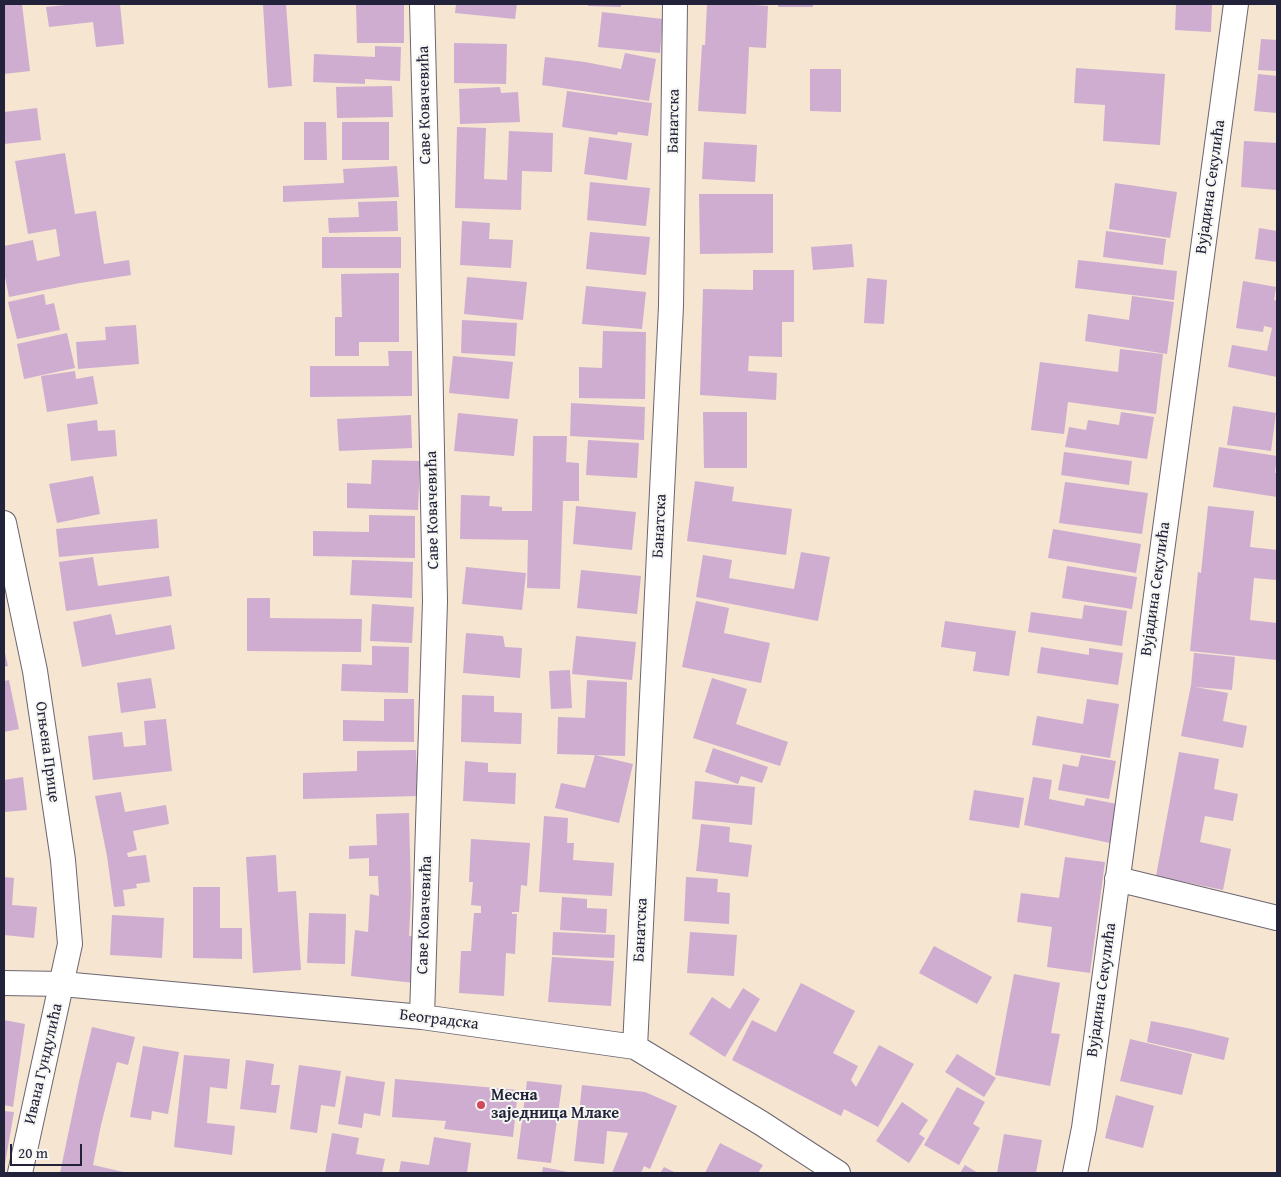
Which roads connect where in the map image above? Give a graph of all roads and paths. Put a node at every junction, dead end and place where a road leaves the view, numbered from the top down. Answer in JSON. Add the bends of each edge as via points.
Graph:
{"nodes":[{"id":1,"x":422,"y":4,"type":"edge"},
{"id":2,"x":675,"y":4,"type":"edge"},
{"id":3,"x":1236,"y":4,"type":"edge"},
{"id":4,"x":4,"y":523,"type":"edge"},
{"id":5,"x":1117,"y":879,"type":"junction"},
{"id":6,"x":1277,"y":918,"type":"edge"},
{"id":7,"x":4,"y":983,"type":"edge"},
{"id":8,"x":62,"y":984,"type":"junction"},
{"id":9,"x":422,"y":1017,"type":"junction"},
{"id":10,"x":635,"y":1047,"type":"junction"},
{"id":11,"x":20,"y":1173,"type":"edge"},
{"id":12,"x":838,"y":1173,"type":"edge"},
{"id":13,"x":1075,"y":1173,"type":"edge"}],
"edges":[{"from":1,"to":9,"type":"street","name":"Саве Ковачевића","via":[[435,601]]},
{"from":2,"to":10,"type":"street","name":"Банатска","via":[[670,316]]},
{"from":3,"to":5,"type":"street","name":"Вујадина Секулића"},
{"from":4,"to":8,"type":"street","name":"Огњена Прице","via":[[35,671],[63,860],[70,944]]},
{"from":5,"to":6,"type":"street"},
{"from":5,"to":13,"type":"street","name":"Вујадина Секулића","via":[[1084,1128]]},
{"from":7,"to":8,"type":"street","name":"Београдска"},
{"from":8,"to":9,"type":"street","name":"Београдска"},
{"from":8,"to":11,"type":"street","name":"Ивана Гундулића"},
{"from":9,"to":10,"type":"street","name":"Београдска"},
{"from":10,"to":12,"type":"street","name":"Београдска"}]}
